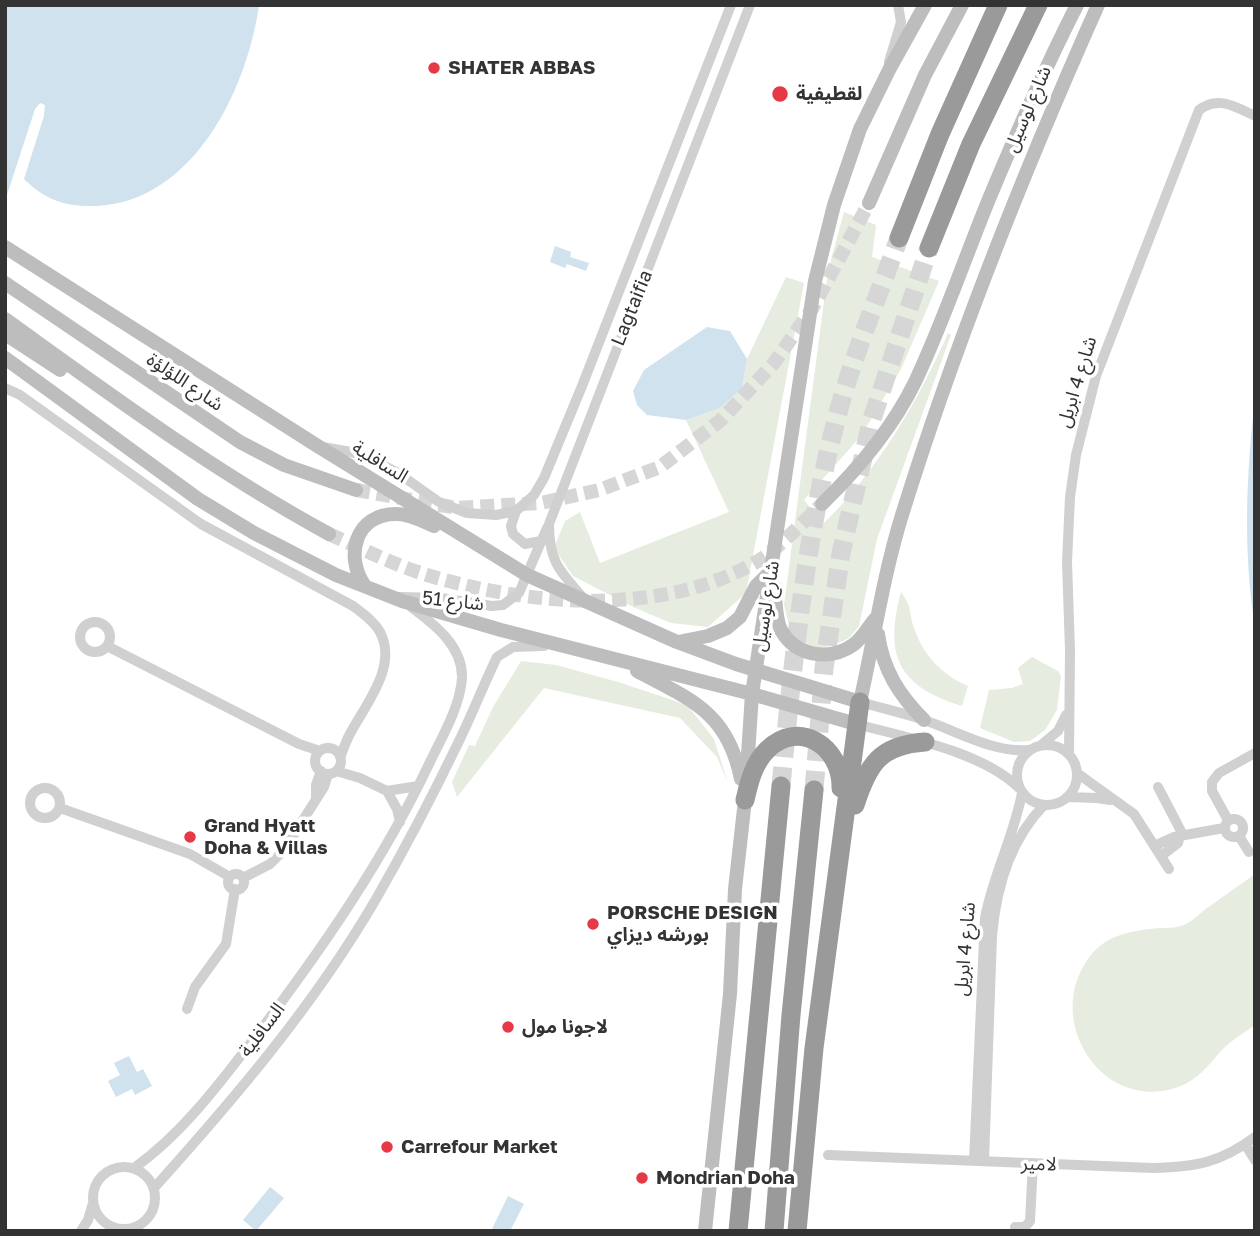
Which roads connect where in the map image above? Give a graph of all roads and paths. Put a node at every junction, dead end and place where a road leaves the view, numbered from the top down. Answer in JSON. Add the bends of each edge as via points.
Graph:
{"nodes":[{"id":1,"x":731,"y":5,"type":"edge"},
{"id":2,"x":750,"y":5,"type":"edge"},
{"id":3,"x":898,"y":5,"type":"edge"},
{"id":4,"x":925,"y":5,"type":"edge"},
{"id":5,"x":962,"y":5,"type":"edge"},
{"id":6,"x":999,"y":5,"type":"edge"},
{"id":7,"x":1038,"y":5,"type":"edge"},
{"id":8,"x":1077,"y":5,"type":"edge"},
{"id":9,"x":1098,"y":5,"type":"edge"},
{"id":10,"x":886,"y":77,"type":"junction"},
{"id":11,"x":1255,"y":116,"type":"edge"},
{"id":12,"x":869,"y":203,"type":"tunnel mouth"},
{"id":13,"x":899,"y":238,"type":"tunnel mouth"},
{"id":14,"x":5,"y":247,"type":"edge"},
{"id":15,"x":929,"y":248,"type":"tunnel mouth"},
{"id":16,"x":5,"y":276,"type":"edge"},
{"id":17,"x":5,"y":283,"type":"edge"},
{"id":18,"x":5,"y":319,"type":"edge"},
{"id":19,"x":67,"y":324,"type":"junction"},
{"id":20,"x":5,"y":334,"type":"edge"},
{"id":21,"x":5,"y":358,"type":"edge"},
{"id":22,"x":97,"y":386,"type":"junction"},
{"id":23,"x":5,"y":388,"type":"edge"},
{"id":24,"x":316,"y":445,"type":"junction"},
{"id":25,"x":356,"y":490,"type":"tunnel mouth"},
{"id":26,"x":822,"y":504,"type":"tunnel mouth"},
{"id":27,"x":516,"y":511,"type":"junction"},
{"id":28,"x":549,"y":524,"type":"junction"},
{"id":29,"x":329,"y":534,"type":"tunnel mouth"},
{"id":30,"x":541,"y":541,"type":"junction"},
{"id":31,"x":477,"y":545,"type":"junction"},
{"id":32,"x":771,"y":571,"type":"junction"},
{"id":33,"x":527,"y":575,"type":"junction"},
{"id":34,"x":365,"y":586,"type":"junction"},
{"id":35,"x":397,"y":599,"type":"junction"},
{"id":36,"x":588,"y":604,"type":"junction"},
{"id":37,"x":878,"y":615,"type":"junction"},
{"id":38,"x":677,"y":642,"type":"junction"},
{"id":39,"x":107,"y":646,"type":"dead end"},
{"id":40,"x":577,"y":649,"type":"junction"},
{"id":41,"x":617,"y":661,"type":"junction"},
{"id":42,"x":756,"y":669,"type":"junction"},
{"id":43,"x":752,"y":694,"type":"junction"},
{"id":44,"x":860,"y":702,"type":"junction"},
{"id":45,"x":1069,"y":704,"type":"junction"},
{"id":46,"x":924,"y":720,"type":"junction"},
{"id":47,"x":856,"y":724,"type":"junction"},
{"id":48,"x":349,"y":734,"type":"junction"},
{"id":49,"x":925,"y":742,"type":"junction"},
{"id":50,"x":299,"y":744,"type":"junction"},
{"id":51,"x":1041,"y":745,"type":"junction"},
{"id":52,"x":995,"y":747,"type":"junction"},
{"id":53,"x":331,"y":748,"type":"junction"},
{"id":54,"x":1029,"y":750,"type":"junction"},
{"id":55,"x":320,"y":751,"type":"junction"},
{"id":56,"x":1255,"y":753,"type":"edge"},
{"id":57,"x":1069,"y":754,"type":"junction"},
{"id":58,"x":315,"y":761,"type":"junction"},
{"id":59,"x":988,"y":766,"type":"junction"},
{"id":60,"x":333,"y":767,"type":"junction"},
{"id":61,"x":1077,"y":773,"type":"junction"},
{"id":62,"x":418,"y":786,"type":"junction"},
{"id":63,"x":781,"y":786,"type":"tunnel mouth"},
{"id":64,"x":1158,"y":787,"type":"dead end"},
{"id":65,"x":814,"y":790,"type":"tunnel mouth"},
{"id":66,"x":387,"y":791,"type":"junction"},
{"id":67,"x":1021,"y":791,"type":"junction"},
{"id":68,"x":1067,"y":797,"type":"junction"},
{"id":69,"x":745,"y":800,"type":"junction"},
{"id":70,"x":1044,"y":805,"type":"junction"},
{"id":71,"x":1123,"y":806,"type":"junction"},
{"id":72,"x":60,"y":808,"type":"dead end"},
{"id":73,"x":400,"y":822,"type":"junction"},
{"id":74,"x":1226,"y":824,"type":"junction"},
{"id":75,"x":1182,"y":836,"type":"junction"},
{"id":76,"x":1239,"y":836,"type":"junction"},
{"id":77,"x":1154,"y":846,"type":"junction"},
{"id":78,"x":839,"y":849,"type":"junction"},
{"id":79,"x":1249,"y":852,"type":"dead end"},
{"id":80,"x":1161,"y":856,"type":"junction"},
{"id":81,"x":1169,"y":869,"type":"dead end"},
{"id":82,"x":1001,"y":871,"type":"junction"},
{"id":83,"x":230,"y":877,"type":"junction"},
{"id":84,"x":243,"y":878,"type":"junction"},
{"id":85,"x":235,"y":890,"type":"junction"},
{"id":86,"x":306,"y":970,"type":"junction"},
{"id":87,"x":322,"y":982,"type":"junction"},
{"id":88,"x":187,"y":1009,"type":"dead end"},
{"id":89,"x":1255,"y":1137,"type":"edge"},
{"id":90,"x":1245,"y":1144,"type":"junction"},
{"id":91,"x":828,"y":1155,"type":"dead end"},
{"id":92,"x":1255,"y":1160,"type":"edge"},
{"id":93,"x":979,"y":1161,"type":"junction"},
{"id":94,"x":1033,"y":1163,"type":"junction"},
{"id":95,"x":134,"y":1168,"type":"junction"},
{"id":96,"x":154,"y":1188,"type":"junction"},
{"id":97,"x":93,"y":1203,"type":"junction"},
{"id":98,"x":1015,"y":1227,"type":"dead end"},
{"id":99,"x":124,"y":1230,"type":"edge"},
{"id":100,"x":81,"y":1231,"type":"edge"},
{"id":101,"x":705,"y":1231,"type":"edge"},
{"id":102,"x":738,"y":1231,"type":"edge"},
{"id":103,"x":774,"y":1231,"type":"edge"},
{"id":104,"x":797,"y":1231,"type":"edge"}],
"edges":[{"from":1,"to":27,"type":"street","via":[[550,465],[534,495]]},
{"from":2,"to":28,"type":"street","name":"Lagtaifia"},
{"from":3,"to":10,"type":"street","via":[[901,22]]},
{"from":4,"to":10,"type":"street","name":"شارع لوسيل"},
{"from":5,"to":12,"type":"street","via":[[925,75]]},
{"from":6,"to":13,"type":"highway"},
{"from":7,"to":15,"type":"highway","name":"شارع لوسيل","via":[[971,144]]},
{"from":8,"to":26,"type":"street","name":"شارع لوسيل","via":[[1052,54],[914,384],[877,442]]},
{"from":9,"to":37,"type":"street","via":[[1036,146],[964,332],[902,517]]},
{"from":10,"to":32,"type":"street","name":"شارع لوسيل","via":[[860,129],[815,281]]},
{"from":11,"to":45,"type":"street","name":"شارع 4 ابريل","via":[[1220,102],[1199,110],[1096,376],[1076,455],[1068,532]]},
{"from":14,"to":24,"type":"street","name":"السافلية"},
{"from":16,"to":19,"type":"street"},
{"from":17,"to":19,"type":"street","name":"شارع اللؤلؤة"},
{"from":18,"to":22,"type":"street"},
{"from":19,"to":25,"type":"street","name":"شارع اللؤلؤة","via":[[240,442],[296,470]]},
{"from":20,"to":22,"type":"street","via":[[64,372]]},
{"from":21,"to":34,"type":"street","name":"السافلية","via":[[198,499],[281,548]]},
{"from":22,"to":29,"type":"street","via":[[258,495]]},
{"from":23,"to":48,"type":"street","via":[[201,524],[369,619],[381,633],[383,668],[369,703]]},
{"from":24,"to":27,"type":"street","via":[[371,459],[451,508],[482,515]]},
{"from":24,"to":31,"type":"street","name":"السافلية"},
{"from":27,"to":30,"type":"street","via":[[513,534],[526,544]]},
{"from":28,"to":30,"type":"street","name":"شارع 51"},
{"from":28,"to":36,"type":"street","name":"Lagtaifia","via":[[553,560]]},
{"from":30,"to":33,"type":"street","name":"شارع 51"},
{"from":31,"to":33,"type":"street","name":"السافلية"},
{"from":31,"to":34,"type":"street","via":[[411,516],[377,517],[355,543],[354,566]]},
{"from":32,"to":37,"type":"street","via":[[780,629],[809,653],[825,656],[855,643]]},
{"from":32,"to":38,"type":"street","via":[[756,586],[740,617],[727,628]]},
{"from":32,"to":42,"type":"street","name":"شارع لوسيل"},
{"from":33,"to":35,"type":"street","name":"شارع 51","via":[[519,593],[503,606],[441,598]]},
{"from":33,"to":36,"type":"street","name":"السافلية"},
{"from":34,"to":35,"type":"street","name":"السافلية"},
{"from":35,"to":40,"type":"street","name":"السافلية"},
{"from":35,"to":62,"type":"street","name":"السافلية","via":[[446,636],[462,677],[446,729]]},
{"from":36,"to":38,"type":"street","name":"السافلية"},
{"from":37,"to":44,"type":"street"},
{"from":37,"to":46,"type":"street","via":[[886,667],[902,696]]},
{"from":38,"to":42,"type":"street","name":"السافلية"},
{"from":39,"to":50,"type":"street"},
{"from":40,"to":41,"type":"street","name":"السافلية"},
{"from":40,"to":87,"type":"street","name":"السافلية","via":[[530,645],[513,647],[497,657],[377,898]]},
{"from":41,"to":43,"type":"street","name":"السافلية"},
{"from":41,"to":69,"type":"street","via":[[690,699],[719,726],[736,757]]},
{"from":42,"to":43,"type":"street","name":"شارع لوسيل"},
{"from":42,"to":44,"type":"street"},
{"from":43,"to":47,"type":"street"},
{"from":43,"to":69,"type":"street","name":"شارع لوسيل"},
{"from":44,"to":46,"type":"street"},
{"from":44,"to":47,"type":"highway"},
{"from":45,"to":51,"type":"street","name":"شارع 4 ابريل","via":[[1058,732]]},
{"from":45,"to":57,"type":"street","name":"شارع 4 ابريل"},
{"from":46,"to":52,"type":"street"},
{"from":47,"to":49,"type":"street"},
{"from":47,"to":78,"type":"highway"},
{"from":48,"to":53,"type":"street"},
{"from":48,"to":60,"type":"street"},
{"from":49,"to":59,"type":"street"},
{"from":49,"to":78,"type":"highway","via":[[896,746],[874,762],[862,782]]},
{"from":50,"to":55,"type":"street"},
{"from":50,"to":58,"type":"street"},
{"from":51,"to":54,"type":"street"},
{"from":51,"to":57,"type":"street","via":[[1056,746]]},
{"from":52,"to":54,"type":"street"},
{"from":52,"to":59,"type":"street"},
{"from":53,"to":55,"type":"street"},
{"from":53,"to":60,"type":"street"},
{"from":54,"to":67,"type":"street","via":[[1018,765]]},
{"from":55,"to":58,"type":"street"},
{"from":56,"to":74,"type":"street","via":[[1219,773],[1212,782]]},
{"from":57,"to":61,"type":"street"},
{"from":58,"to":60,"type":"street"},
{"from":59,"to":67,"type":"street"},
{"from":60,"to":66,"type":"street"},
{"from":60,"to":84,"type":"street","via":[[316,785],[316,798],[284,850],[270,864]]},
{"from":61,"to":68,"type":"street"},
{"from":61,"to":71,"type":"street"},
{"from":62,"to":66,"type":"street"},
{"from":62,"to":73,"type":"street","name":"السافلية"},
{"from":63,"to":102,"type":"highway"},
{"from":64,"to":75,"type":"street"},
{"from":65,"to":103,"type":"highway"},
{"from":66,"to":73,"type":"street"},
{"from":67,"to":70,"type":"street"},
{"from":67,"to":82,"type":"street","name":"شارع 4 ابريل"},
{"from":68,"to":70,"type":"street"},
{"from":68,"to":71,"type":"street","via":[[1097,798]]},
{"from":69,"to":78,"type":"highway","via":[[766,750],[790,737],[816,740],[839,766]]},
{"from":69,"to":101,"type":"street","name":"شارع لوسيل"},
{"from":70,"to":82,"type":"street","name":"شارع 4 ابريل"},
{"from":71,"to":77,"type":"street","via":[[1135,814]]},
{"from":72,"to":83,"type":"street","via":[[190,854]]},
{"from":73,"to":86,"type":"street","name":"السافلية"},
{"from":74,"to":75,"type":"street"},
{"from":74,"to":76,"type":"street","via":[[1229,836]]},
{"from":74,"to":76,"type":"street","via":[[1236,818],[1242,822]]},
{"from":75,"to":77,"type":"street"},
{"from":75,"to":80,"type":"street"},
{"from":76,"to":79,"type":"street"},
{"from":77,"to":80,"type":"street"},
{"from":78,"to":104,"type":"highway"},
{"from":80,"to":81,"type":"street"},
{"from":82,"to":93,"type":"street","name":"شارع 4 ابريل","via":[[984,1028]]},
{"from":83,"to":84,"type":"street"},
{"from":83,"to":85,"type":"street","via":[[228,884]]},
{"from":84,"to":85,"type":"street","via":[[243,885]]},
{"from":85,"to":88,"type":"street","via":[[226,944],[195,987]]},
{"from":86,"to":87,"type":"street"},
{"from":86,"to":95,"type":"street","name":"السافلية","via":[[160,1150]]},
{"from":87,"to":96,"type":"street","name":"السافلية","via":[[244,1086]]},
{"from":89,"to":90,"type":"street","name":"لامير"},
{"from":90,"to":92,"type":"street"},
{"from":90,"to":94,"type":"street","name":"لامير","via":[[1222,1158],[1182,1167]]},
{"from":91,"to":93,"type":"street","name":"لامير"},
{"from":93,"to":94,"type":"street","name":"لامير"},
{"from":94,"to":98,"type":"street","via":[[1030,1221],[1025,1227]]},
{"from":95,"to":96,"type":"street"},
{"from":95,"to":97,"type":"street","via":[[118,1167],[104,1174],[95,1187]]},
{"from":96,"to":99,"type":"street","via":[[153,1212],[141,1225]]},
{"from":97,"to":99,"type":"street","via":[[108,1225]]},
{"from":97,"to":100,"type":"street"}]}
